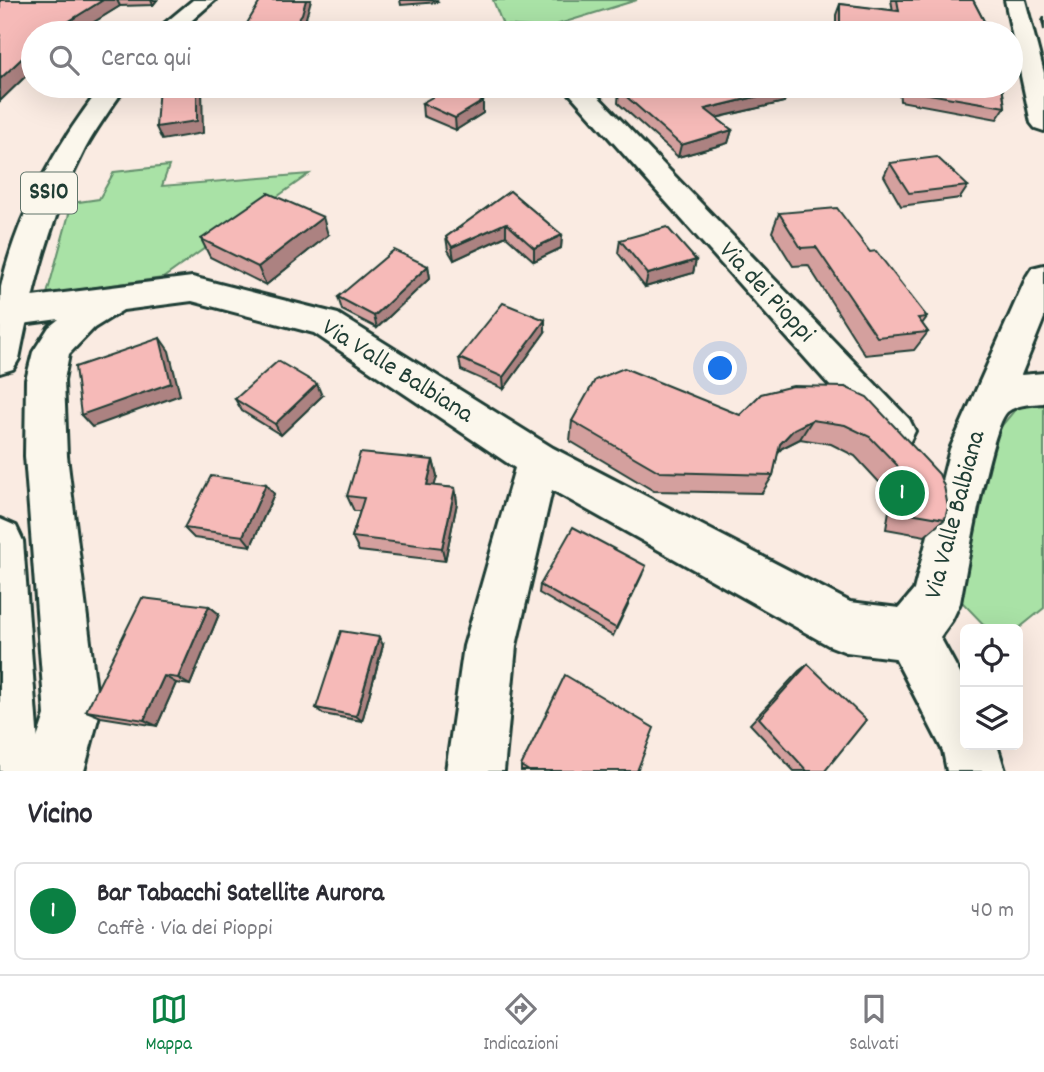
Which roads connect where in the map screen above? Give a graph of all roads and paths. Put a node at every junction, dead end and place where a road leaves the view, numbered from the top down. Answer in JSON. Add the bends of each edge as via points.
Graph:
{"nodes":[{"id":1,"x":205,"y":0,"type":"edge"},
{"id":2,"x":1015,"y":0,"type":"edge"},
{"id":3,"x":179,"y":21,"type":"edge"},
{"id":4,"x":1020,"y":21,"type":"edge"},
{"id":5,"x":1023,"y":34,"type":"edge"},
{"id":6,"x":105,"y":98,"type":"edge"},
{"id":7,"x":586,"y":98,"type":"edge"},
{"id":8,"x":1044,"y":123,"type":"edge"},
{"id":9,"x":1041,"y":296,"type":"edge"},
{"id":10,"x":118,"y":299,"type":"junction"},
{"id":11,"x":5,"y":313,"type":"edge"},
{"id":12,"x":0,"y":359,"type":"edge"},
{"id":13,"x":1044,"y":388,"type":"edge"},
{"id":14,"x":992,"y":402,"type":"junction"},
{"id":15,"x":538,"y":461,"type":"junction"},
{"id":16,"x":958,"y":500,"type":"junction"},
{"id":17,"x":0,"y":541,"type":"edge"},
{"id":18,"x":911,"y":634,"type":"junction"},
{"id":19,"x":960,"y":727,"type":"edge"},
{"id":20,"x":970,"y":750,"type":"edge"},
{"id":21,"x":11,"y":771,"type":"edge"},
{"id":22,"x":55,"y":771,"type":"edge"},
{"id":23,"x":475,"y":771,"type":"edge"},
{"id":24,"x":976,"y":771,"type":"edge"}],
"edges":[{"from":1,"to":3,"type":"street"},
{"from":2,"to":4,"type":"street"},
{"from":5,"to":8,"type":"street"},
{"from":6,"to":11,"type":"street","number":"SS10","via":[[72,145]]},
{"from":7,"to":16,"type":"street","name":"Via dei Pioppi"},
{"from":9,"to":14,"type":"street","name":"Via Valle Balbiana"},
{"from":10,"to":11,"type":"street","name":"Via Valle Balbiana"},
{"from":10,"to":15,"type":"street","name":"Via Valle Balbiana","via":[[192,289],[325,323]]},
{"from":10,"to":22,"type":"street","via":[[62,336],[51,352],[45,380],[46,456],[72,715]]},
{"from":11,"to":12,"type":"street","number":"SS10"},
{"from":13,"to":14,"type":"street","via":[[1013,391]]},
{"from":14,"to":16,"type":"street","name":"Via Valle Balbiana","via":[[971,449]]},
{"from":15,"to":18,"type":"street","name":"Via Valle Balbiana","via":[[846,627]]},
{"from":15,"to":23,"type":"street","via":[[490,646]]},
{"from":16,"to":18,"type":"street","name":"Via Valle Balbiana","via":[[935,603]]},
{"from":17,"to":21,"type":"street"},
{"from":18,"to":19,"type":"street"},
{"from":20,"to":24,"type":"street"}]}
